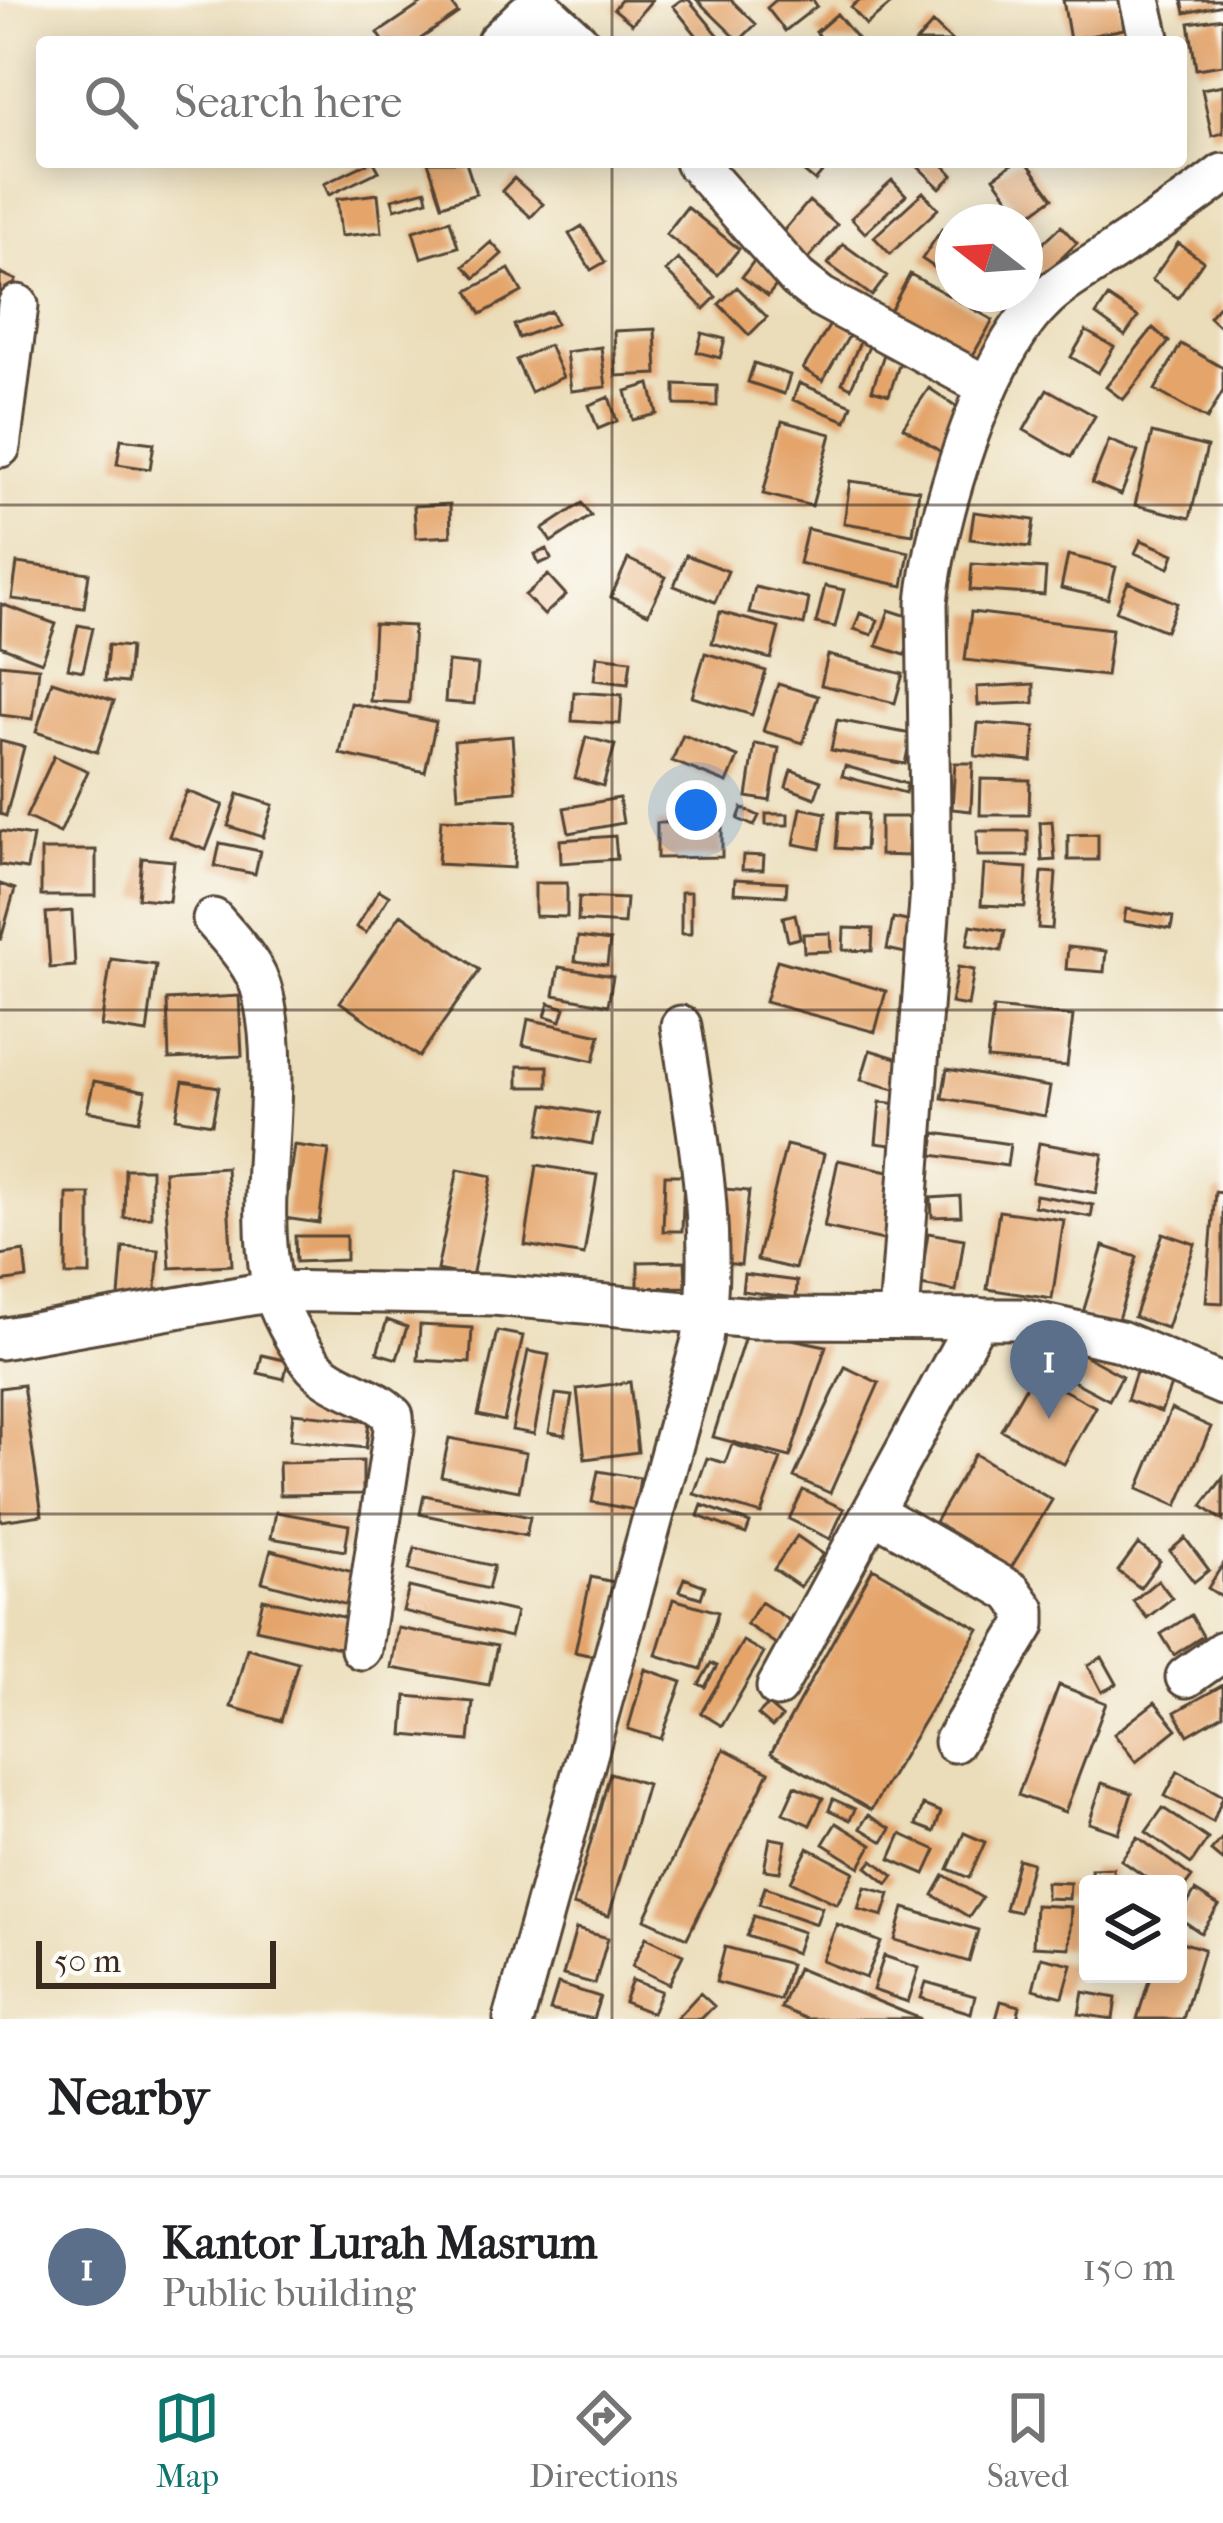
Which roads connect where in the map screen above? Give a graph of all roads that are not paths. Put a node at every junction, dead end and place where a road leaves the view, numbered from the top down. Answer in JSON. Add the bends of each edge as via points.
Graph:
{"nodes":[{"id":1,"x":1141,"y":0,"type":"edge"},
{"id":2,"x":502,"y":36,"type":"edge"},
{"id":3,"x":572,"y":36,"type":"edge"},
{"id":4,"x":1149,"y":36,"type":"edge"},
{"id":5,"x":700,"y":168,"type":"edge"},
{"id":6,"x":1223,"y":174,"type":"edge"},
{"id":7,"x":18,"y":305,"type":"dead end"},
{"id":8,"x":988,"y":387,"type":"junction"},
{"id":9,"x":0,"y":448,"type":"edge"},
{"id":10,"x":213,"y":919,"type":"dead end"},
{"id":11,"x":681,"y":1026,"type":"dead end"},
{"id":12,"x":273,"y":1291,"type":"junction"},
{"id":13,"x":706,"y":1315,"type":"junction"},
{"id":14,"x":899,"y":1316,"type":"junction"},
{"id":15,"x":978,"y":1318,"type":"junction"},
{"id":16,"x":0,"y":1339,"type":"edge"},
{"id":17,"x":1223,"y":1385,"type":"edge"},
{"id":18,"x":873,"y":1512,"type":"junction"},
{"id":19,"x":361,"y":1649,"type":"dead end"},
{"id":20,"x":1223,"y":1651,"type":"edge"},
{"id":21,"x":1186,"y":1678,"type":"dead end"},
{"id":22,"x":777,"y":1688,"type":"dead end"},
{"id":23,"x":954,"y":1742,"type":"dead end"},
{"id":24,"x":514,"y":2019,"type":"edge"}],
"edges":[{"from":1,"to":4,"type":"street"},
{"from":2,"to":3,"type":"street","via":[[542,8]]},
{"from":5,"to":8,"type":"street","via":[[821,297]]},
{"from":6,"to":8,"type":"street","via":[[1044,299],[1015,332]]},
{"from":7,"to":9,"type":"street"},
{"from":8,"to":14,"type":"street","via":[[932,556],[927,603],[931,889]]},
{"from":10,"to":12,"type":"street","via":[[252,967],[262,993]]},
{"from":11,"to":13,"type":"street","via":[[705,1165]]},
{"from":12,"to":13,"type":"street","via":[[494,1295]]},
{"from":12,"to":16,"type":"street"},
{"from":12,"to":19,"type":"street","via":[[319,1373],[393,1416]]},
{"from":13,"to":14,"type":"street"},
{"from":13,"to":24,"type":"street"},
{"from":14,"to":15,"type":"street"},
{"from":15,"to":17,"type":"street","via":[[1022,1319],[1120,1341]]},
{"from":15,"to":18,"type":"street"},
{"from":18,"to":22,"type":"street"},
{"from":18,"to":23,"type":"street","via":[[1012,1592],[1025,1610],[1025,1625]]},
{"from":20,"to":21,"type":"street"}]}
